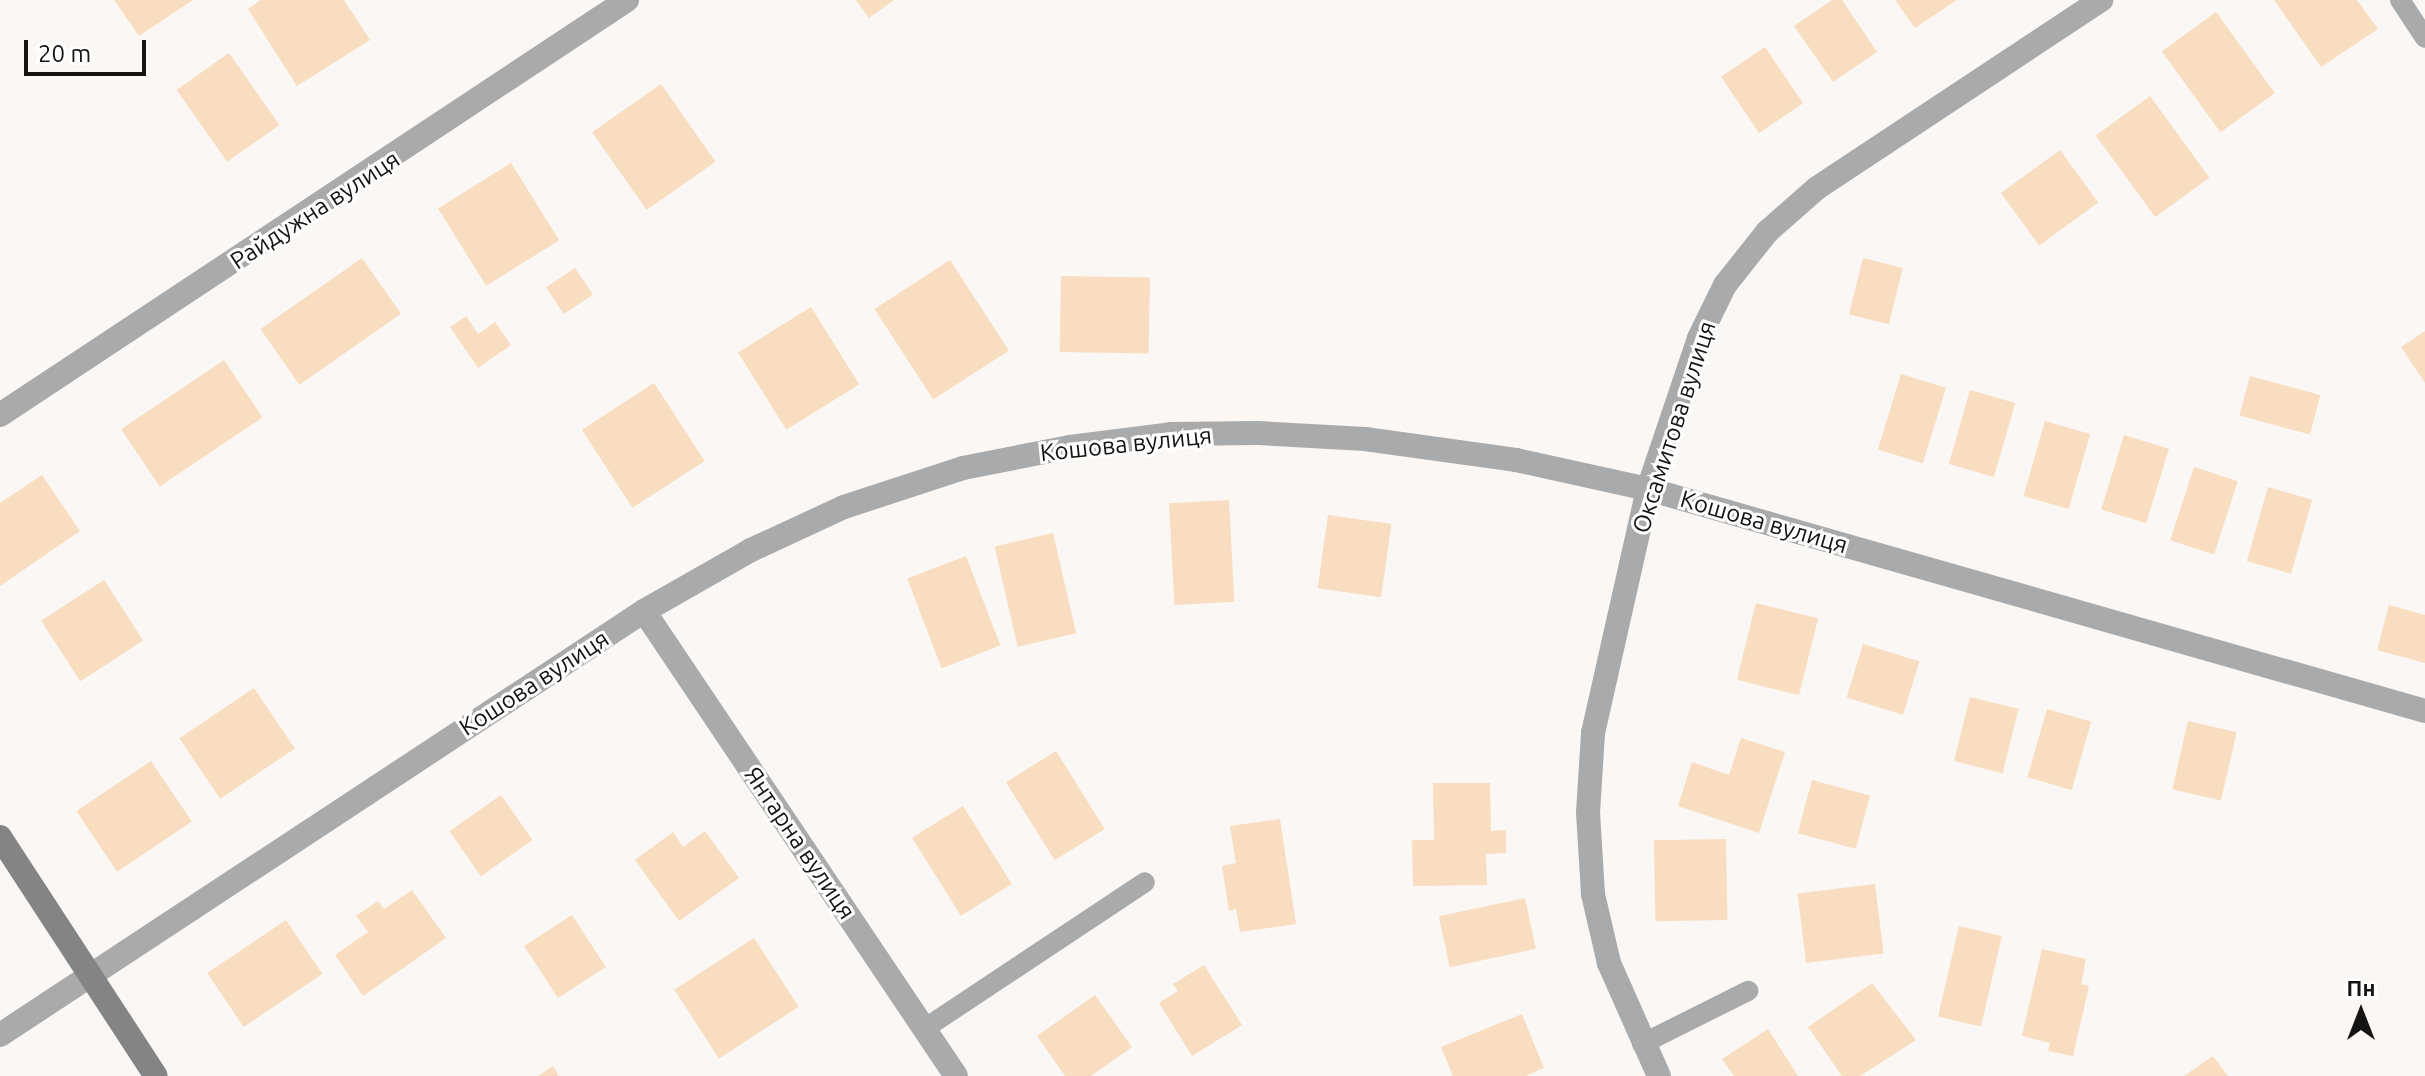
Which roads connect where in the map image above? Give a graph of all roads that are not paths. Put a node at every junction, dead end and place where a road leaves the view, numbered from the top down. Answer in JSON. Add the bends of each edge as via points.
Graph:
{"nodes":[{"id":1,"x":627,"y":0,"type":"edge"},
{"id":2,"x":2101,"y":0,"type":"edge"},
{"id":3,"x":2400,"y":0,"type":"edge"},
{"id":4,"x":2425,"y":38,"type":"edge"},
{"id":5,"x":0,"y":415,"type":"edge"},
{"id":6,"x":1648,"y":489,"type":"junction"},
{"id":7,"x":644,"y":611,"type":"junction"},
{"id":8,"x":2425,"y":711,"type":"edge"},
{"id":9,"x":0,"y":837,"type":"edge"},
{"id":10,"x":1145,"y":882,"type":"dead end"},
{"id":11,"x":90,"y":974,"type":"junction"},
{"id":12,"x":1748,"y":991,"type":"dead end"},
{"id":13,"x":924,"y":1029,"type":"junction"},
{"id":14,"x":0,"y":1035,"type":"edge"},
{"id":15,"x":1642,"y":1044,"type":"junction"},
{"id":16,"x":156,"y":1076,"type":"edge"},
{"id":17,"x":956,"y":1076,"type":"edge"},
{"id":18,"x":1659,"y":1076,"type":"edge"}],
"edges":[{"from":1,"to":5,"type":"street","name":"Райдужна вулиця"},
{"from":2,"to":6,"type":"street","name":"Оксамитова вулиця","via":[[1817,188],[1767,232],[1725,285],[1699,338]]},
{"from":3,"to":4,"type":"lane"},
{"from":6,"to":7,"type":"street","name":"Кошова вулиця","via":[[1516,460],[1365,439],[1171,434],[963,468],[844,507],[751,550]]},
{"from":6,"to":8,"type":"street","name":"Кошова вулиця"},
{"from":6,"to":15,"type":"street","name":"Оксамитова вулиця","via":[[1593,733],[1588,813],[1593,894],[1609,963]]},
{"from":7,"to":11,"type":"street","name":"Кошова вулиця"},
{"from":7,"to":13,"type":"street","name":"Янтарна вулиця"},
{"from":9,"to":11,"type":"main road"},
{"from":10,"to":13,"type":"lane"},
{"from":11,"to":14,"type":"street","name":"Кошова вулиця"},
{"from":11,"to":16,"type":"main road"},
{"from":12,"to":15,"type":"lane"},
{"from":13,"to":17,"type":"street","name":"Янтарна вулиця"},
{"from":15,"to":18,"type":"street","name":"Оксамитова вулиця"}]}
